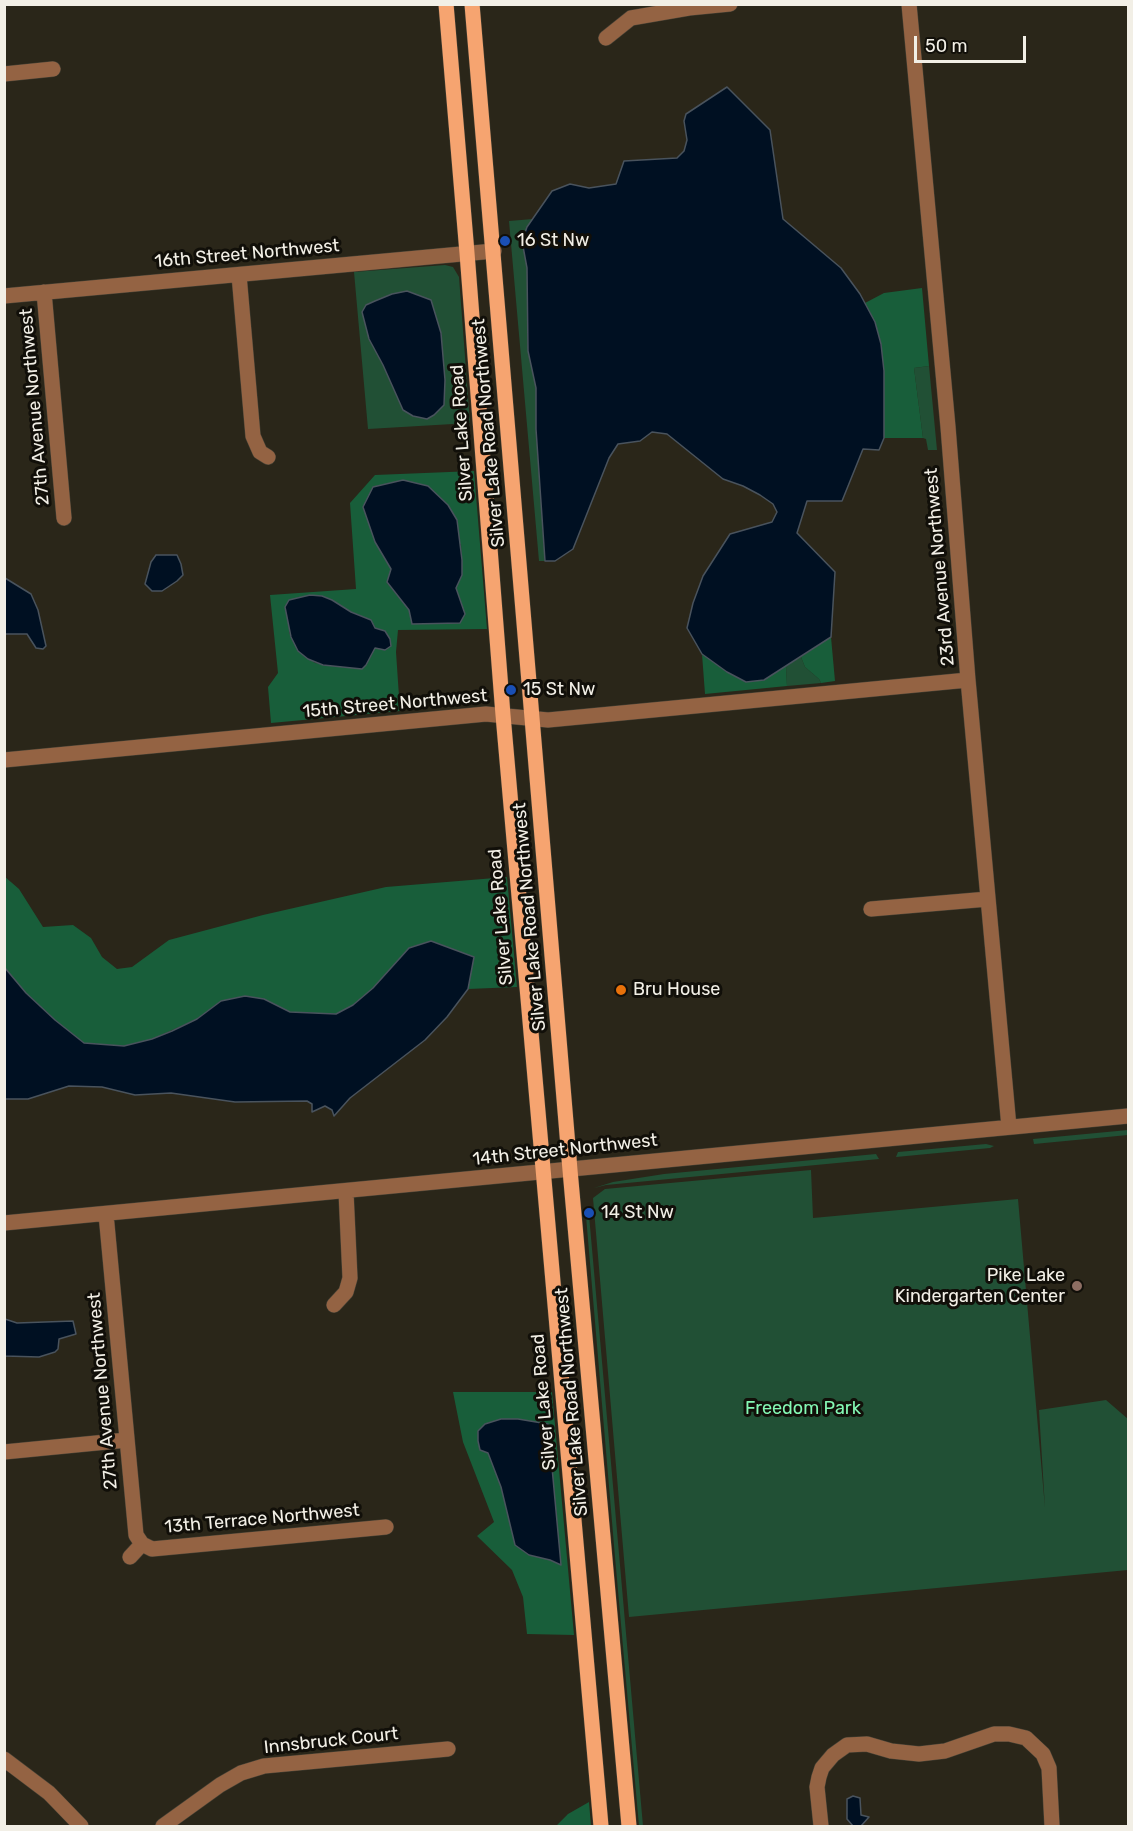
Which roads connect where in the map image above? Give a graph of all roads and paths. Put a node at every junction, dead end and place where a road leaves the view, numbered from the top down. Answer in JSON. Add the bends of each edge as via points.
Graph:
{"nodes":[{"id":1,"x":446,"y":4,"type":"edge"},
{"id":2,"x":472,"y":4,"type":"edge"},
{"id":3,"x":730,"y":4,"type":"edge"},
{"id":4,"x":909,"y":4,"type":"edge"},
{"id":5,"x":606,"y":38,"type":"dead end"},
{"id":6,"x":53,"y":69,"type":"dead end"},
{"id":7,"x":4,"y":74,"type":"edge"},
{"id":8,"x":494,"y":251,"type":"junction"},
{"id":9,"x":467,"y":253,"type":"junction"},
{"id":10,"x":239,"y":275,"type":"junction"},
{"id":11,"x":44,"y":292,"type":"junction"},
{"id":12,"x":4,"y":296,"type":"edge"},
{"id":13,"x":268,"y":457,"type":"dead end"},
{"id":14,"x":64,"y":518,"type":"dead end"},
{"id":15,"x":968,"y":680,"type":"junction"},
{"id":16,"x":503,"y":715,"type":"junction"},
{"id":17,"x":532,"y":719,"type":"junction"},
{"id":18,"x":4,"y":760,"type":"edge"},
{"id":19,"x":988,"y":899,"type":"junction"},
{"id":20,"x":871,"y":909,"type":"dead end"},
{"id":21,"x":1128,"y":1116,"type":"edge"},
{"id":22,"x":1009,"y":1127,"type":"junction"},
{"id":23,"x":570,"y":1170,"type":"junction"},
{"id":24,"x":543,"y":1173,"type":"junction"},
{"id":25,"x":346,"y":1192,"type":"junction"},
{"id":26,"x":106,"y":1214,"type":"junction"},
{"id":27,"x":4,"y":1223,"type":"edge"},
{"id":28,"x":334,"y":1305,"type":"dead end"},
{"id":29,"x":127,"y":1440,"type":"junction"},
{"id":30,"x":4,"y":1452,"type":"edge"},
{"id":31,"x":386,"y":1527,"type":"dead end"},
{"id":32,"x":142,"y":1544,"type":"junction"},
{"id":33,"x":130,"y":1557,"type":"dead end"},
{"id":34,"x":448,"y":1749,"type":"dead end"},
{"id":35,"x":4,"y":1759,"type":"edge"},
{"id":36,"x":81,"y":1827,"type":"edge"},
{"id":37,"x":163,"y":1827,"type":"edge"},
{"id":38,"x":601,"y":1827,"type":"edge"},
{"id":39,"x":629,"y":1827,"type":"edge"},
{"id":40,"x":820,"y":1827,"type":"edge"},
{"id":41,"x":1052,"y":1827,"type":"edge"}],
"edges":[{"from":1,"to":9,"type":"main road","name":"Silver Lake Road"},
{"from":2,"to":8,"type":"main road","name":"Silver Lake Road Northwest"},
{"from":3,"to":5,"type":"street","via":[[631,18]]},
{"from":4,"to":15,"type":"street","name":"23rd Avenue Northwest"},
{"from":6,"to":7,"type":"street"},
{"from":8,"to":9,"type":"street","name":"16th Street Northwest"},
{"from":8,"to":17,"type":"main road","name":"Silver Lake Road Northwest"},
{"from":9,"to":10,"type":"street","name":"16th Street Northwest"},
{"from":9,"to":16,"type":"main road","name":"Silver Lake Road"},
{"from":10,"to":11,"type":"street","name":"16th Street Northwest"},
{"from":10,"to":13,"type":"street","via":[[253,436]]},
{"from":11,"to":12,"type":"street","name":"16th Street Northwest"},
{"from":11,"to":14,"type":"street","name":"27th Avenue Northwest"},
{"from":15,"to":17,"type":"street","name":"15th Street Northwest"},
{"from":15,"to":19,"type":"street","name":"23rd Avenue Northwest"},
{"from":16,"to":17,"type":"street","name":"15th Street Northwest"},
{"from":16,"to":18,"type":"street","name":"15th Street Northwest"},
{"from":16,"to":24,"type":"main road","name":"Silver Lake Road"},
{"from":17,"to":23,"type":"main road","name":"Silver Lake Road Northwest"},
{"from":19,"to":20,"type":"street"},
{"from":19,"to":22,"type":"street","name":"23rd Avenue Northwest"},
{"from":21,"to":22,"type":"street","name":"14th Street Northwest"},
{"from":22,"to":23,"type":"street","name":"14th Street Northwest"},
{"from":23,"to":24,"type":"street","name":"14th Street Northwest"},
{"from":23,"to":39,"type":"main road","name":"Silver Lake Road Northwest"},
{"from":24,"to":25,"type":"street","name":"14th Street Northwest"},
{"from":24,"to":38,"type":"main road","name":"Silver Lake Road"},
{"from":25,"to":26,"type":"street","name":"14th Street Northwest"},
{"from":25,"to":28,"type":"street","via":[[350,1278],[346,1292]]},
{"from":26,"to":27,"type":"street","name":"14th Street Northwest"},
{"from":26,"to":29,"type":"street","name":"27th Avenue Northwest"},
{"from":29,"to":30,"type":"street"},
{"from":29,"to":32,"type":"street","name":"27th Avenue Northwest","via":[[136,1535]]},
{"from":31,"to":32,"type":"street","name":"13th Terrace Northwest","via":[[152,1549]]},
{"from":32,"to":33,"type":"street"},
{"from":34,"to":37,"type":"street","name":"Innsbruck Court","via":[[264,1766],[220,1785]]},
{"from":35,"to":36,"type":"street","via":[[49,1793]]},
{"from":40,"to":41,"type":"street","via":[[819,1777],[833,1755],[847,1745],[867,1744],[919,1754],[945,1751],[994,1734],[1010,1734],[1026,1738],[1043,1754],[1049,1768]]}]}
